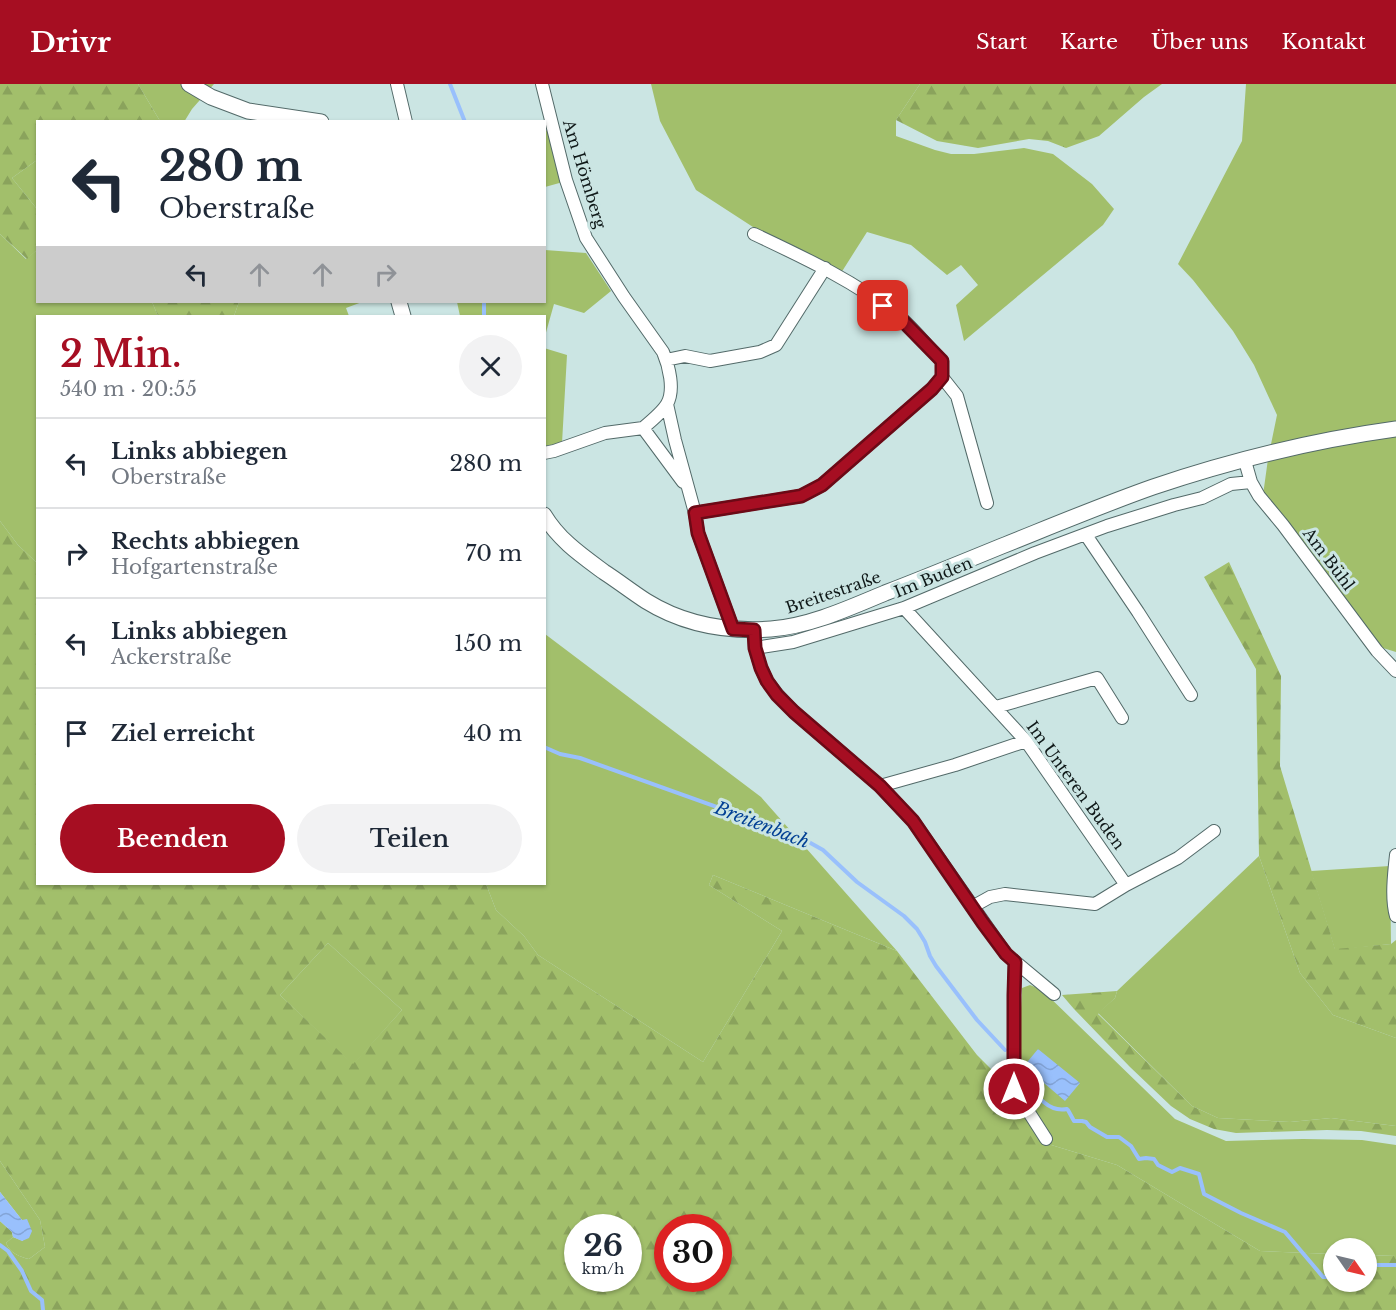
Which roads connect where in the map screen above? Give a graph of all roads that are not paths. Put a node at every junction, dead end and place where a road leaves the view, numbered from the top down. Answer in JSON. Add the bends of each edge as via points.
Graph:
{"nodes":[{"id":1,"x":189,"y":84,"type":"edge"},
{"id":2,"x":397,"y":84,"type":"edge"},
{"id":3,"x":542,"y":84,"type":"edge"},
{"id":4,"x":308,"y":120,"type":"edge"},
{"id":5,"x":406,"y":120,"type":"edge"},
{"id":6,"x":754,"y":234,"type":"dead end"},
{"id":7,"x":825,"y":268,"type":"junction"},
{"id":8,"x":666,"y":360,"type":"junction"},
{"id":9,"x":942,"y":377,"type":"junction"},
{"id":10,"x":667,"y":404,"type":"junction"},
{"id":11,"x":643,"y":428,"type":"junction"},
{"id":12,"x":1389,"y":430,"type":"edge"},
{"id":13,"x":546,"y":453,"type":"edge"},
{"id":14,"x":1245,"y":460,"type":"junction"},
{"id":15,"x":1251,"y":482,"type":"junction"},
{"id":16,"x":687,"y":488,"type":"junction"},
{"id":17,"x":987,"y":503,"type":"dead end"},
{"id":18,"x":695,"y":513,"type":"junction"},
{"id":19,"x":546,"y":518,"type":"edge"},
{"id":20,"x":1086,"y":535,"type":"junction"},
{"id":21,"x":904,"y":608,"type":"junction"},
{"id":22,"x":733,"y":629,"type":"junction"},
{"id":23,"x":754,"y":630,"type":"junction"},
{"id":24,"x":755,"y":648,"type":"junction"},
{"id":25,"x":1396,"y":671,"type":"edge"},
{"id":26,"x":1191,"y":695,"type":"dead end"},
{"id":27,"x":996,"y":707,"type":"junction"},
{"id":28,"x":1122,"y":718,"type":"dead end"},
{"id":29,"x":1026,"y":741,"type":"junction"},
{"id":30,"x":880,"y":786,"type":"junction"},
{"id":31,"x":1214,"y":831,"type":"dead end"},
{"id":32,"x":1396,"y":855,"type":"edge"},
{"id":33,"x":1126,"y":885,"type":"junction"},
{"id":34,"x":972,"y":908,"type":"junction"},
{"id":35,"x":1396,"y":916,"type":"edge"},
{"id":36,"x":1015,"y":962,"type":"junction"},
{"id":37,"x":1054,"y":994,"type":"dead end"},
{"id":38,"x":1046,"y":1139,"type":"dead end"}],
"edges":[{"from":1,"to":4,"type":"street","via":[[248,111]]},
{"from":2,"to":5,"type":"street"},
{"from":3,"to":8,"type":"street","name":"Am Hömberg","via":[[566,180],[586,238]]},
{"from":6,"to":7,"type":"street"},
{"from":7,"to":8,"type":"street","via":[[776,345],[760,352],[710,361],[685,356]]},
{"from":7,"to":9,"type":"street","via":[[900,318],[942,361]]},
{"from":8,"to":10,"type":"street","name":"Am Hömberg","via":[[671,386]]},
{"from":9,"to":17,"type":"street","via":[[957,396]]},
{"from":9,"to":18,"type":"street","via":[[822,485],[801,496]]},
{"from":10,"to":11,"type":"street"},
{"from":10,"to":16,"type":"street","name":"Am Hömberg"},
{"from":11,"to":13,"type":"street","via":[[605,433]]},
{"from":11,"to":16,"type":"street"},
{"from":12,"to":14,"type":"street","name":"Breitestraße"},
{"from":14,"to":15,"type":"street","name":"Am Bühl"},
{"from":14,"to":23,"type":"street","name":"Breitestraße","via":[[1106,504],[846,609],[788,627]]},
{"from":15,"to":20,"type":"street","name":"Im Buden","via":[[1231,484],[1202,498]]},
{"from":15,"to":25,"type":"street","name":"Am Bühl"},
{"from":16,"to":18,"type":"street"},
{"from":18,"to":22,"type":"street","via":[[698,533]]},
{"from":19,"to":22,"type":"street","name":"Breitestraße","via":[[581,556],[646,601],[686,620]]},
{"from":20,"to":21,"type":"street","name":"Im Buden"},
{"from":20,"to":26,"type":"street"},
{"from":21,"to":24,"type":"street","name":"Im Buden","via":[[793,642]]},
{"from":21,"to":27,"type":"street","name":"Im Unteren Buden"},
{"from":22,"to":23,"type":"street","name":"Breitestraße"},
{"from":23,"to":24,"type":"street"},
{"from":24,"to":30,"type":"street","via":[[767,681],[777,695]]},
{"from":27,"to":28,"type":"street","name":"Im Unteren Buden","via":[[1097,678]]},
{"from":27,"to":29,"type":"street","name":"Im Unteren Buden"},
{"from":29,"to":30,"type":"street"},
{"from":29,"to":33,"type":"street","name":"Im Unteren Buden"},
{"from":30,"to":34,"type":"street","via":[[913,821]]},
{"from":31,"to":33,"type":"street","via":[[1178,858]]},
{"from":32,"to":35,"type":"street"},
{"from":33,"to":34,"type":"street","via":[[1095,904],[1005,894],[990,897]]},
{"from":34,"to":36,"type":"street"},
{"from":36,"to":37,"type":"street"},
{"from":36,"to":38,"type":"street","via":[[1014,1089]]}]}
